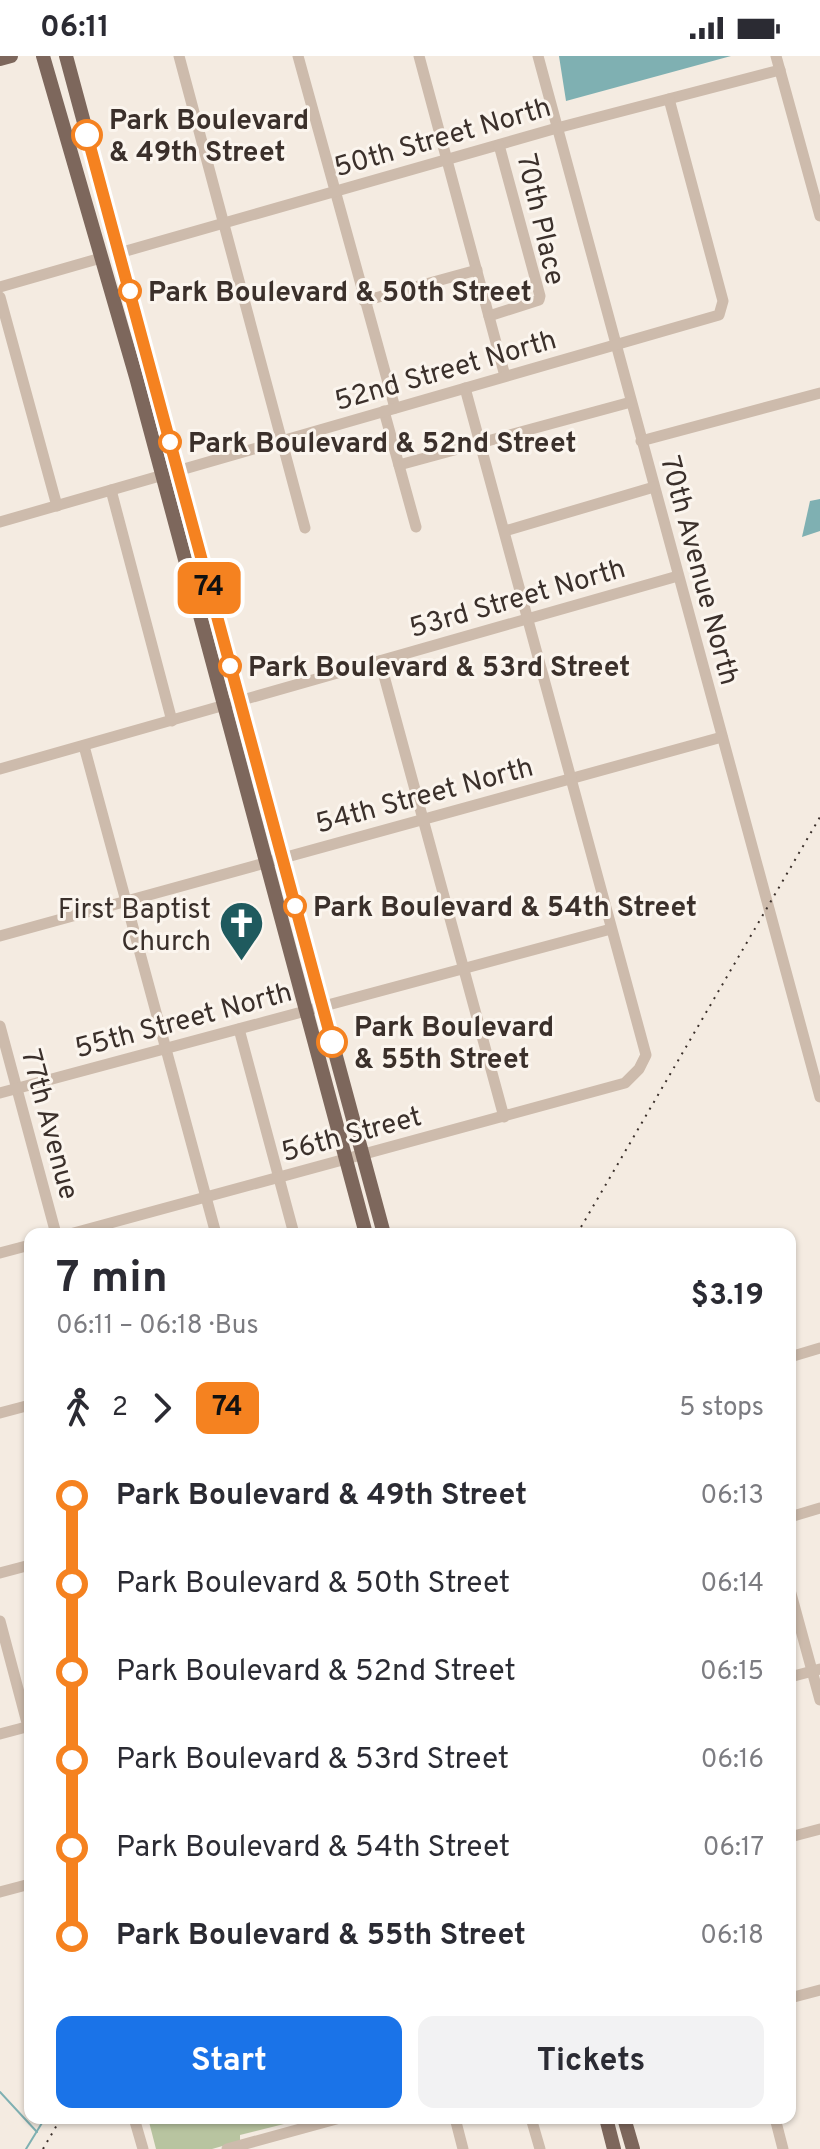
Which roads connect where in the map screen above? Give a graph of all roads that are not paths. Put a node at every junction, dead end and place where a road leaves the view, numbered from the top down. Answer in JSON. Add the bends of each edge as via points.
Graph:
{"nodes":[{"id":1,"x":11,"y":56,"type":"edge"},
{"id":2,"x":43,"y":56,"type":"edge"},
{"id":3,"x":66,"y":56,"type":"edge"},
{"id":4,"x":179,"y":56,"type":"edge"},
{"id":5,"x":298,"y":56,"type":"edge"},
{"id":6,"x":419,"y":56,"type":"edge"},
{"id":7,"x":538,"y":56,"type":"edge"},
{"id":8,"x":776,"y":56,"type":"edge"},
{"id":9,"x":0,"y":59,"type":"edge"},
{"id":10,"x":780,"y":70,"type":"junction"},
{"id":11,"x":669,"y":99,"type":"junction"},
{"id":12,"x":557,"y":128,"type":"junction"},
{"id":13,"x":499,"y":145,"type":"junction"},
{"id":14,"x":446,"y":159,"type":"junction"},
{"id":15,"x":333,"y":191,"type":"junction"},
{"id":16,"x":820,"y":216,"type":"edge"},
{"id":17,"x":224,"y":223,"type":"junction"},
{"id":18,"x":114,"y":235,"type":"junction"},
{"id":19,"x":119,"y":253,"type":"junction"},
{"id":20,"x":101,"y":258,"type":"junction"},
{"id":21,"x":477,"y":270,"type":"junction"},
{"id":22,"x":0,"y":287,"type":"edge"},
{"id":23,"x":0,"y":297,"type":"edge"},
{"id":24,"x":364,"y":301,"type":"junction"},
{"id":25,"x":489,"y":316,"type":"junction"},
{"id":26,"x":139,"y":324,"type":"junction"},
{"id":27,"x":615,"y":345,"type":"junction"},
{"id":28,"x":505,"y":376,"type":"junction"},
{"id":29,"x":465,"y":388,"type":"junction"},
{"id":30,"x":820,"y":393,"type":"edge"},
{"id":31,"x":631,"y":402,"type":"junction"},
{"id":32,"x":389,"y":410,"type":"junction"},
{"id":33,"x":280,"y":441,"type":"junction"},
{"id":34,"x":641,"y":441,"type":"junction"},
{"id":35,"x":480,"y":444,"type":"junction"},
{"id":36,"x":399,"y":465,"type":"junction"},
{"id":37,"x":178,"y":473,"type":"junction"},
{"id":38,"x":163,"y":478,"type":"junction"},
{"id":39,"x":654,"y":487,"type":"junction"},
{"id":40,"x":111,"y":490,"type":"junction"},
{"id":41,"x":57,"y":506,"type":"junction"},
{"id":42,"x":0,"y":522,"type":"edge"},
{"id":43,"x":416,"y":527,"type":"dead end"},
{"id":44,"x":305,"y":528,"type":"dead end"},
{"id":45,"x":505,"y":531,"type":"junction"},
{"id":46,"x":678,"y":576,"type":"junction"},
{"id":47,"x":528,"y":619,"type":"junction"},
{"id":48,"x":380,"y":661,"type":"junction"},
{"id":49,"x":240,"y":702,"type":"junction"},
{"id":50,"x":224,"y":707,"type":"junction"},
{"id":51,"x":172,"y":721,"type":"junction"},
{"id":52,"x":722,"y":737,"type":"junction"},
{"id":53,"x":84,"y":746,"type":"junction"},
{"id":54,"x":0,"y":769,"type":"edge"},
{"id":55,"x":571,"y":779,"type":"junction"},
{"id":56,"x":423,"y":818,"type":"junction"},
{"id":57,"x":283,"y":858,"type":"junction"},
{"id":58,"x":266,"y":863,"type":"junction"},
{"id":59,"x":125,"y":900,"type":"junction"},
{"id":60,"x":611,"y":929,"type":"junction"},
{"id":61,"x":0,"y":936,"type":"edge"},
{"id":62,"x":463,"y":969,"type":"junction"},
{"id":63,"x":322,"y":1006,"type":"junction"},
{"id":64,"x":306,"y":1011,"type":"junction"},
{"id":65,"x":0,"y":1026,"type":"edge"},
{"id":66,"x":239,"y":1029,"type":"junction"},
{"id":67,"x":166,"y":1049,"type":"junction"},
{"id":68,"x":17,"y":1089,"type":"junction"},
{"id":69,"x":0,"y":1093,"type":"edge"},
{"id":70,"x":820,"y":1097,"type":"edge"},
{"id":71,"x":504,"y":1117,"type":"junction"},
{"id":72,"x":363,"y":1156,"type":"junction"},
{"id":73,"x":346,"y":1161,"type":"junction"},
{"id":74,"x":279,"y":1178,"type":"junction"},
{"id":75,"x":206,"y":1197,"type":"junction"},
{"id":76,"x":54,"y":1228,"type":"edge"},
{"id":77,"x":92,"y":1228,"type":"edge"},
{"id":78,"x":214,"y":1228,"type":"edge"},
{"id":79,"x":292,"y":1228,"type":"edge"},
{"id":80,"x":364,"y":1228,"type":"edge"},
{"id":81,"x":382,"y":1228,"type":"edge"},
{"id":82,"x":24,"y":1247,"type":"edge"},
{"id":83,"x":0,"y":1253,"type":"edge"},
{"id":84,"x":820,"y":1348,"type":"edge"},
{"id":85,"x":796,"y":1355,"type":"edge"},
{"id":86,"x":24,"y":1407,"type":"edge"},
{"id":87,"x":0,"y":1413,"type":"edge"},
{"id":88,"x":820,"y":1508,"type":"edge"},
{"id":89,"x":796,"y":1515,"type":"edge"},
{"id":90,"x":24,"y":1567,"type":"edge"},
{"id":91,"x":0,"y":1573,"type":"edge"},
{"id":92,"x":796,"y":1608,"type":"edge"},
{"id":93,"x":0,"y":1621,"type":"edge"},
{"id":94,"x":816,"y":1670,"type":"edge"},
{"id":95,"x":796,"y":1675,"type":"edge"},
{"id":96,"x":820,"y":1700,"type":"edge"},
{"id":97,"x":24,"y":1710,"type":"edge"},
{"id":98,"x":24,"y":1730,"type":"edge"},
{"id":99,"x":0,"y":1734,"type":"edge"},
{"id":100,"x":820,"y":1829,"type":"edge"},
{"id":101,"x":796,"y":1835,"type":"edge"},
{"id":102,"x":24,"y":1886,"type":"edge"},
{"id":103,"x":0,"y":1892,"type":"edge"},
{"id":104,"x":820,"y":1990,"type":"edge"},
{"id":105,"x":796,"y":1996,"type":"edge"},
{"id":106,"x":136,"y":2124,"type":"edge"},
{"id":107,"x":318,"y":2124,"type":"edge"},
{"id":108,"x":457,"y":2124,"type":"edge"},
{"id":109,"x":533,"y":2124,"type":"edge"},
{"id":110,"x":608,"y":2124,"type":"edge"},
{"id":111,"x":626,"y":2124,"type":"edge"},
{"id":112,"x":777,"y":2124,"type":"edge"},
{"id":113,"x":143,"y":2149,"type":"edge"},
{"id":114,"x":227,"y":2149,"type":"edge"},
{"id":115,"x":463,"y":2149,"type":"edge"},
{"id":116,"x":540,"y":2149,"type":"edge"},
{"id":117,"x":614,"y":2149,"type":"edge"},
{"id":118,"x":633,"y":2149,"type":"edge"},
{"id":119,"x":783,"y":2149,"type":"edge"}],
"edges":[{"from":1,"to":9,"type":"main road"},
{"from":2,"to":20,"type":"main road"},
{"from":3,"to":18,"type":"main road"},
{"from":4,"to":17,"type":"street"},
{"from":5,"to":15,"type":"street"},
{"from":6,"to":14,"type":"street"},
{"from":7,"to":12,"type":"street","name":"70th Avenue North"},
{"from":8,"to":10,"type":"street"},
{"from":10,"to":11,"type":"street","name":"50th Street North"},
{"from":10,"to":16,"type":"street"},
{"from":11,"to":12,"type":"street","name":"50th Street North"},
{"from":11,"to":27,"type":"street","name":"52nd Street North","via":[[723,301],[719,315]]},
{"from":12,"to":13,"type":"street","name":"50th Street North"},
{"from":12,"to":27,"type":"street","name":"70th Avenue North"},
{"from":13,"to":14,"type":"street","name":"50th Street North"},
{"from":13,"to":25,"type":"street","name":"70th Place","via":[[540,296],[529,306]]},
{"from":14,"to":15,"type":"street","name":"50th Street North"},
{"from":14,"to":21,"type":"street"},
{"from":15,"to":17,"type":"street","name":"50th Street North"},
{"from":15,"to":24,"type":"street"},
{"from":17,"to":19,"type":"street","name":"50th Street North"},
{"from":17,"to":33,"type":"street"},
{"from":18,"to":19,"type":"main road"},
{"from":18,"to":20,"type":"main road"},
{"from":19,"to":26,"type":"main road"},
{"from":20,"to":22,"type":"street"},
{"from":20,"to":26,"type":"main road","via":[[114,266],[129,319]]},
{"from":20,"to":38,"type":"main road"},
{"from":21,"to":24,"type":"street"},
{"from":21,"to":25,"type":"street"},
{"from":23,"to":41,"type":"street"},
{"from":24,"to":32,"type":"street"},
{"from":25,"to":28,"type":"street"},
{"from":26,"to":37,"type":"main road"},
{"from":27,"to":28,"type":"street","name":"52nd Street North"},
{"from":27,"to":31,"type":"street","name":"70th Avenue North"},
{"from":28,"to":29,"type":"street","name":"52nd Street North"},
{"from":29,"to":32,"type":"street","name":"52nd Street North"},
{"from":29,"to":35,"type":"street"},
{"from":30,"to":34,"type":"street"},
{"from":31,"to":34,"type":"street","name":"70th Avenue North"},
{"from":31,"to":35,"type":"street"},
{"from":32,"to":33,"type":"street","name":"52nd Street North"},
{"from":32,"to":36,"type":"street"},
{"from":33,"to":37,"type":"street","name":"52nd Street North"},
{"from":33,"to":44,"type":"street"},
{"from":34,"to":39,"type":"street","name":"70th Avenue North"},
{"from":35,"to":36,"type":"street"},
{"from":35,"to":45,"type":"street"},
{"from":36,"to":43,"type":"street"},
{"from":37,"to":38,"type":"street","name":"52nd Street North"},
{"from":37,"to":49,"type":"main road"},
{"from":38,"to":40,"type":"street","name":"52nd Street North"},
{"from":38,"to":50,"type":"main road"},
{"from":39,"to":45,"type":"street"},
{"from":39,"to":46,"type":"street","name":"70th Avenue North"},
{"from":40,"to":41,"type":"street","name":"52nd Street North"},
{"from":40,"to":51,"type":"street"},
{"from":41,"to":42,"type":"street","name":"52nd Street North"},
{"from":45,"to":47,"type":"street"},
{"from":46,"to":47,"type":"street","name":"53rd Street North"},
{"from":46,"to":52,"type":"street","name":"70th Avenue North"},
{"from":47,"to":48,"type":"street","name":"53rd Street North"},
{"from":47,"to":55,"type":"street"},
{"from":48,"to":49,"type":"street","name":"53rd Street North"},
{"from":48,"to":56,"type":"street"},
{"from":49,"to":50,"type":"street","name":"53rd Street North"},
{"from":49,"to":57,"type":"main road"},
{"from":50,"to":51,"type":"street","name":"53rd Street North"},
{"from":50,"to":58,"type":"main road"},
{"from":51,"to":53,"type":"street","name":"53rd Street North"},
{"from":52,"to":55,"type":"street","name":"54th Street North"},
{"from":52,"to":70,"type":"street","name":"70th Avenue North"},
{"from":53,"to":54,"type":"street","name":"53rd Street North"},
{"from":53,"to":59,"type":"street"},
{"from":55,"to":56,"type":"street","name":"54th Street North"},
{"from":55,"to":60,"type":"street"},
{"from":56,"to":57,"type":"street","name":"54th Street North"},
{"from":56,"to":62,"type":"street"},
{"from":57,"to":58,"type":"street","name":"54th Street North"},
{"from":57,"to":63,"type":"main road"},
{"from":58,"to":59,"type":"street","name":"54th Street North"},
{"from":58,"to":64,"type":"main road"},
{"from":59,"to":61,"type":"street","name":"54th Street North"},
{"from":59,"to":67,"type":"street"},
{"from":60,"to":62,"type":"street","name":"55th Street North"},
{"from":60,"to":71,"type":"street","name":"56th Street","via":[[646,1055],[639,1069],[625,1083]]},
{"from":62,"to":63,"type":"street","name":"55th Street North"},
{"from":62,"to":71,"type":"street"},
{"from":63,"to":64,"type":"street","name":"55th Street North"},
{"from":63,"to":72,"type":"main road"},
{"from":64,"to":66,"type":"street","name":"55th Street North"},
{"from":64,"to":73,"type":"main road"},
{"from":65,"to":68,"type":"street","name":"77th Avenue"},
{"from":66,"to":67,"type":"street","name":"55th Street North"},
{"from":66,"to":74,"type":"street"},
{"from":67,"to":68,"type":"street","name":"55th Street North"},
{"from":67,"to":75,"type":"street"},
{"from":68,"to":69,"type":"street","name":"55th Street North"},
{"from":68,"to":76,"type":"street","name":"77th Avenue"},
{"from":71,"to":72,"type":"street","name":"56th Street"},
{"from":72,"to":73,"type":"street","name":"56th Street"},
{"from":72,"to":81,"type":"main road"},
{"from":73,"to":74,"type":"street","name":"56th Street"},
{"from":73,"to":80,"type":"main road"},
{"from":74,"to":75,"type":"street","name":"56th Street"},
{"from":74,"to":79,"type":"street"},
{"from":75,"to":77,"type":"street","name":"56th Street"},
{"from":75,"to":78,"type":"street"},
{"from":82,"to":83,"type":"street"},
{"from":84,"to":85,"type":"street"},
{"from":86,"to":87,"type":"street"},
{"from":88,"to":89,"type":"street"},
{"from":90,"to":91,"type":"street"},
{"from":92,"to":94,"type":"street"},
{"from":93,"to":97,"type":"street"},
{"from":94,"to":95,"type":"street"},
{"from":94,"to":96,"type":"street"},
{"from":98,"to":99,"type":"street"},
{"from":100,"to":101,"type":"street"},
{"from":102,"to":103,"type":"street"},
{"from":104,"to":105,"type":"street"},
{"from":106,"to":113,"type":"street"},
{"from":107,"to":114,"type":"street"},
{"from":108,"to":115,"type":"street"},
{"from":109,"to":116,"type":"street"},
{"from":110,"to":117,"type":"main road"},
{"from":111,"to":118,"type":"main road"},
{"from":112,"to":119,"type":"street"}]}
